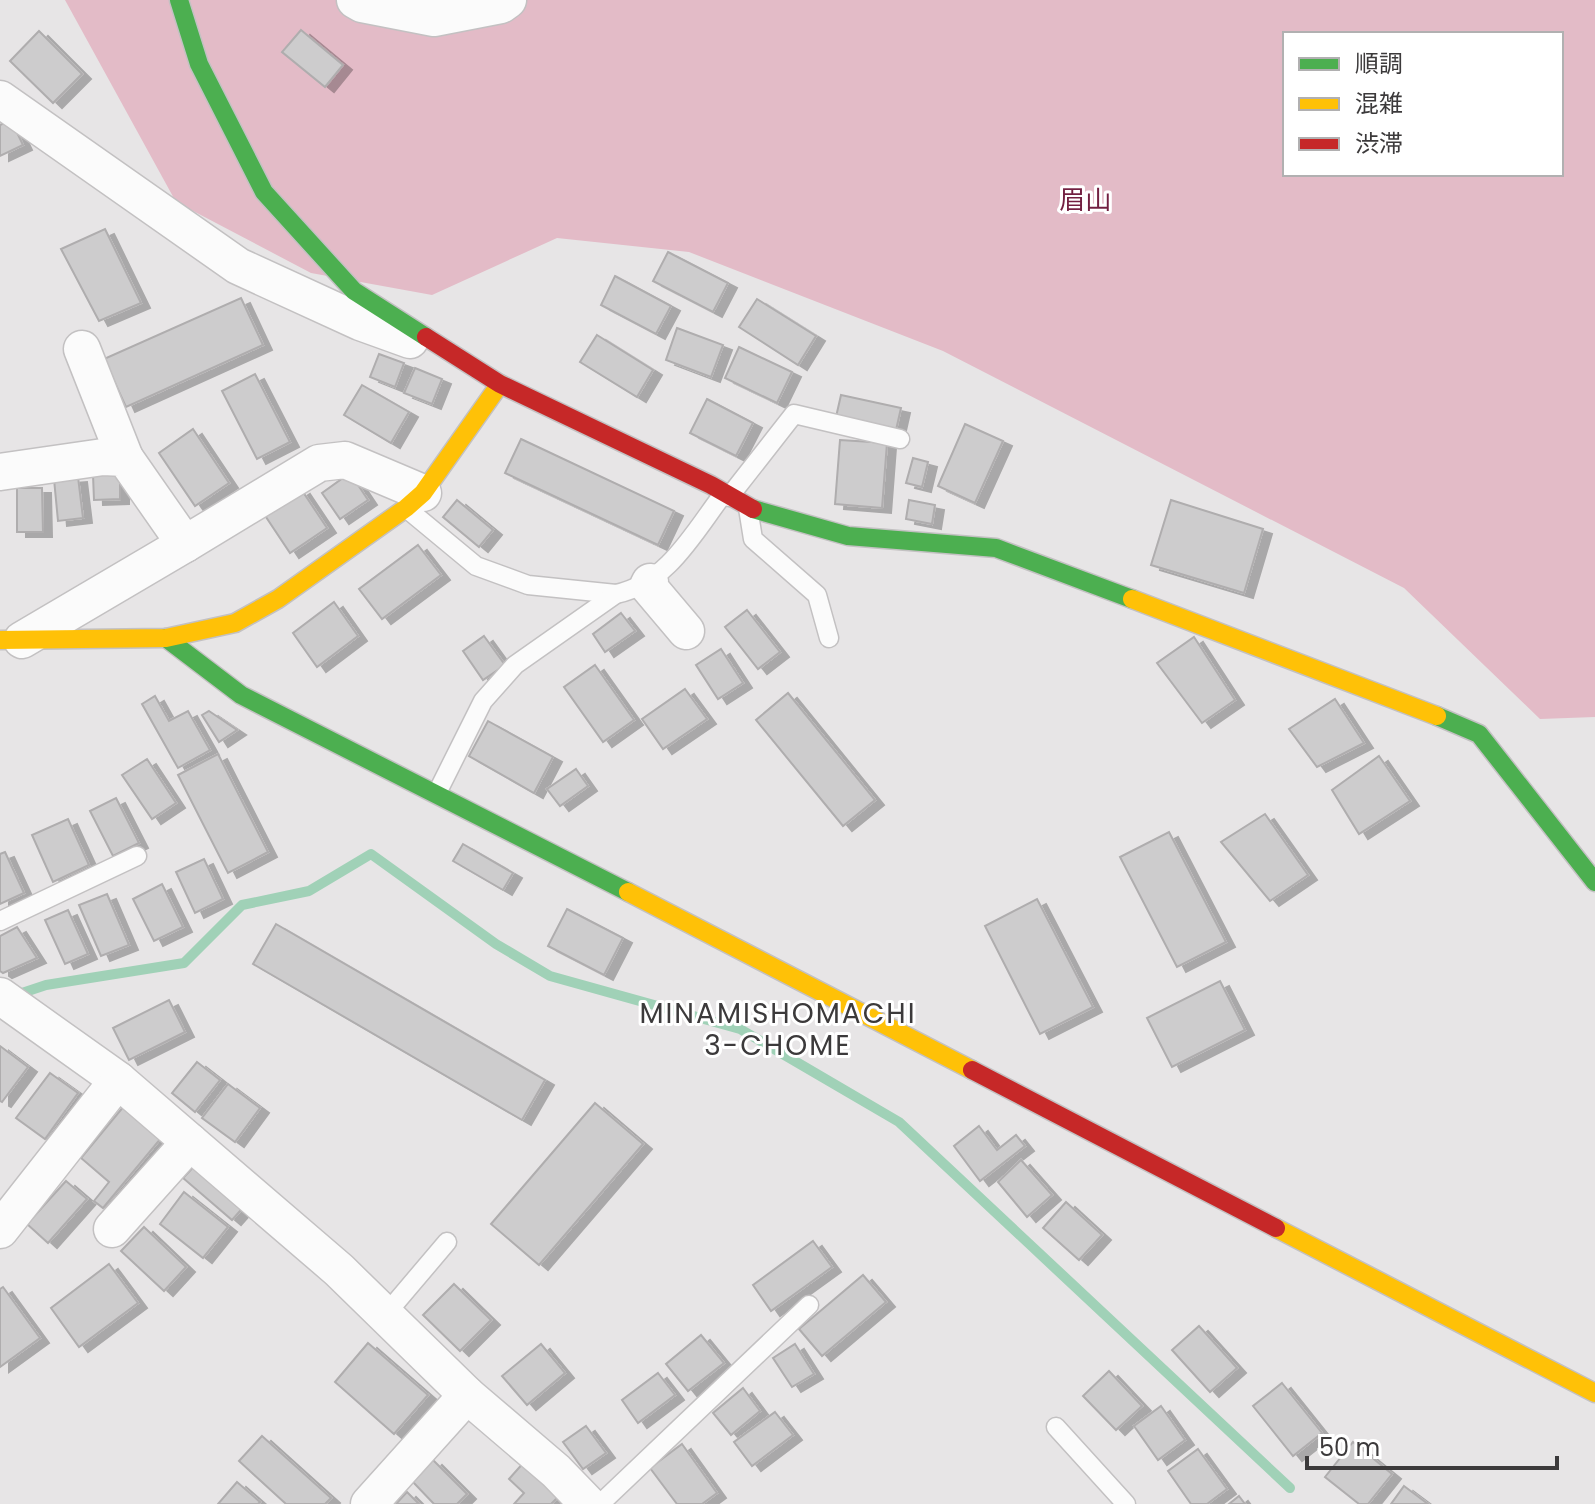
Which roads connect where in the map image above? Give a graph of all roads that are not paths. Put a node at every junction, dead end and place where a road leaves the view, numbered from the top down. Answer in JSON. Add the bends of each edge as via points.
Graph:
{"nodes":[{"id":1,"x":179,"y":0,"type":"edge"},
{"id":2,"x":355,"y":0,"type":"edge"},
{"id":3,"x":508,"y":0,"type":"edge"},
{"id":4,"x":0,"y":99,"type":"edge"},
{"id":5,"x":82,"y":349,"type":"dead end"},
{"id":6,"x":462,"y":358,"type":"junction"},
{"id":7,"x":500,"y":384,"type":"junction"},
{"id":8,"x":900,"y":439,"type":"dead end"},
{"id":9,"x":125,"y":458,"type":"junction"},
{"id":10,"x":0,"y":472,"type":"edge"},
{"id":11,"x":726,"y":495,"type":"junction"},
{"id":12,"x":415,"y":500,"type":"junction"},
{"id":13,"x":748,"y":508,"type":"junction"},
{"id":14,"x":185,"y":544,"type":"junction"},
{"id":15,"x":650,"y":582,"type":"junction"},
{"id":16,"x":616,"y":594,"type":"junction"},
{"id":17,"x":686,"y":631,"type":"dead end"},
{"id":18,"x":166,"y":638,"type":"junction"},
{"id":19,"x":829,"y":638,"type":"dead end"},
{"id":20,"x":11,"y":640,"type":"edge"},
{"id":21,"x":437,"y":793,"type":"junction"},
{"id":22,"x":137,"y":856,"type":"dead end"},
{"id":23,"x":1595,"y":882,"type":"edge"},
{"id":24,"x":0,"y":921,"type":"edge"},
{"id":25,"x":0,"y":996,"type":"edge"},
{"id":26,"x":118,"y":1080,"type":"junction"},
{"id":27,"x":190,"y":1142,"type":"junction"},
{"id":28,"x":112,"y":1229,"type":"dead end"},
{"id":29,"x":0,"y":1230,"type":"edge"},
{"id":30,"x":447,"y":1242,"type":"dead end"},
{"id":31,"x":809,"y":1305,"type":"dead end"},
{"id":32,"x":386,"y":1314,"type":"junction"},
{"id":33,"x":1595,"y":1393,"type":"edge"},
{"id":34,"x":467,"y":1395,"type":"junction"},
{"id":35,"x":1056,"y":1427,"type":"dead end"},
{"id":36,"x":369,"y":1504,"type":"edge"},
{"id":37,"x":588,"y":1504,"type":"edge"},
{"id":38,"x":600,"y":1504,"type":"edge"},
{"id":39,"x":1126,"y":1504,"type":"edge"}],
"edges":[{"from":1,"to":6,"type":"street","via":[[199,64],[264,192],[354,291]]},
{"from":2,"to":3,"type":"street","via":[[434,18]]},
{"from":4,"to":6,"type":"street","via":[[238,266],[360,322]]},
{"from":5,"to":9,"type":"street"},
{"from":6,"to":7,"type":"street"},
{"from":7,"to":11,"type":"street"},
{"from":7,"to":12,"type":"street"},
{"from":8,"to":11,"type":"lane","via":[[794,414]]},
{"from":9,"to":10,"type":"street"},
{"from":9,"to":14,"type":"street"},
{"from":11,"to":13,"type":"street"},
{"from":11,"to":15,"type":"lane"},
{"from":12,"to":14,"type":"street","via":[[345,460],[319,463]]},
{"from":12,"to":16,"type":"lane","via":[[476,566],[528,585]]},
{"from":12,"to":18,"type":"street","via":[[235,623]]},
{"from":13,"to":19,"type":"lane","via":[[753,539],[817,595]]},
{"from":13,"to":23,"type":"street","via":[[848,536],[996,548],[1479,734]]},
{"from":14,"to":20,"type":"street"},
{"from":15,"to":16,"type":"lane"},
{"from":15,"to":17,"type":"street"},
{"from":16,"to":21,"type":"lane","via":[[515,665],[483,701]]},
{"from":18,"to":20,"type":"street"},
{"from":18,"to":21,"type":"street","via":[[241,695]]},
{"from":21,"to":33,"type":"street"},
{"from":22,"to":24,"type":"lane"},
{"from":25,"to":26,"type":"street"},
{"from":26,"to":27,"type":"street"},
{"from":26,"to":29,"type":"street"},
{"from":27,"to":28,"type":"street"},
{"from":27,"to":32,"type":"street"},
{"from":30,"to":32,"type":"lane"},
{"from":31,"to":38,"type":"lane"},
{"from":32,"to":34,"type":"street"},
{"from":34,"to":36,"type":"street"},
{"from":34,"to":37,"type":"street"},
{"from":35,"to":39,"type":"lane"}]}
